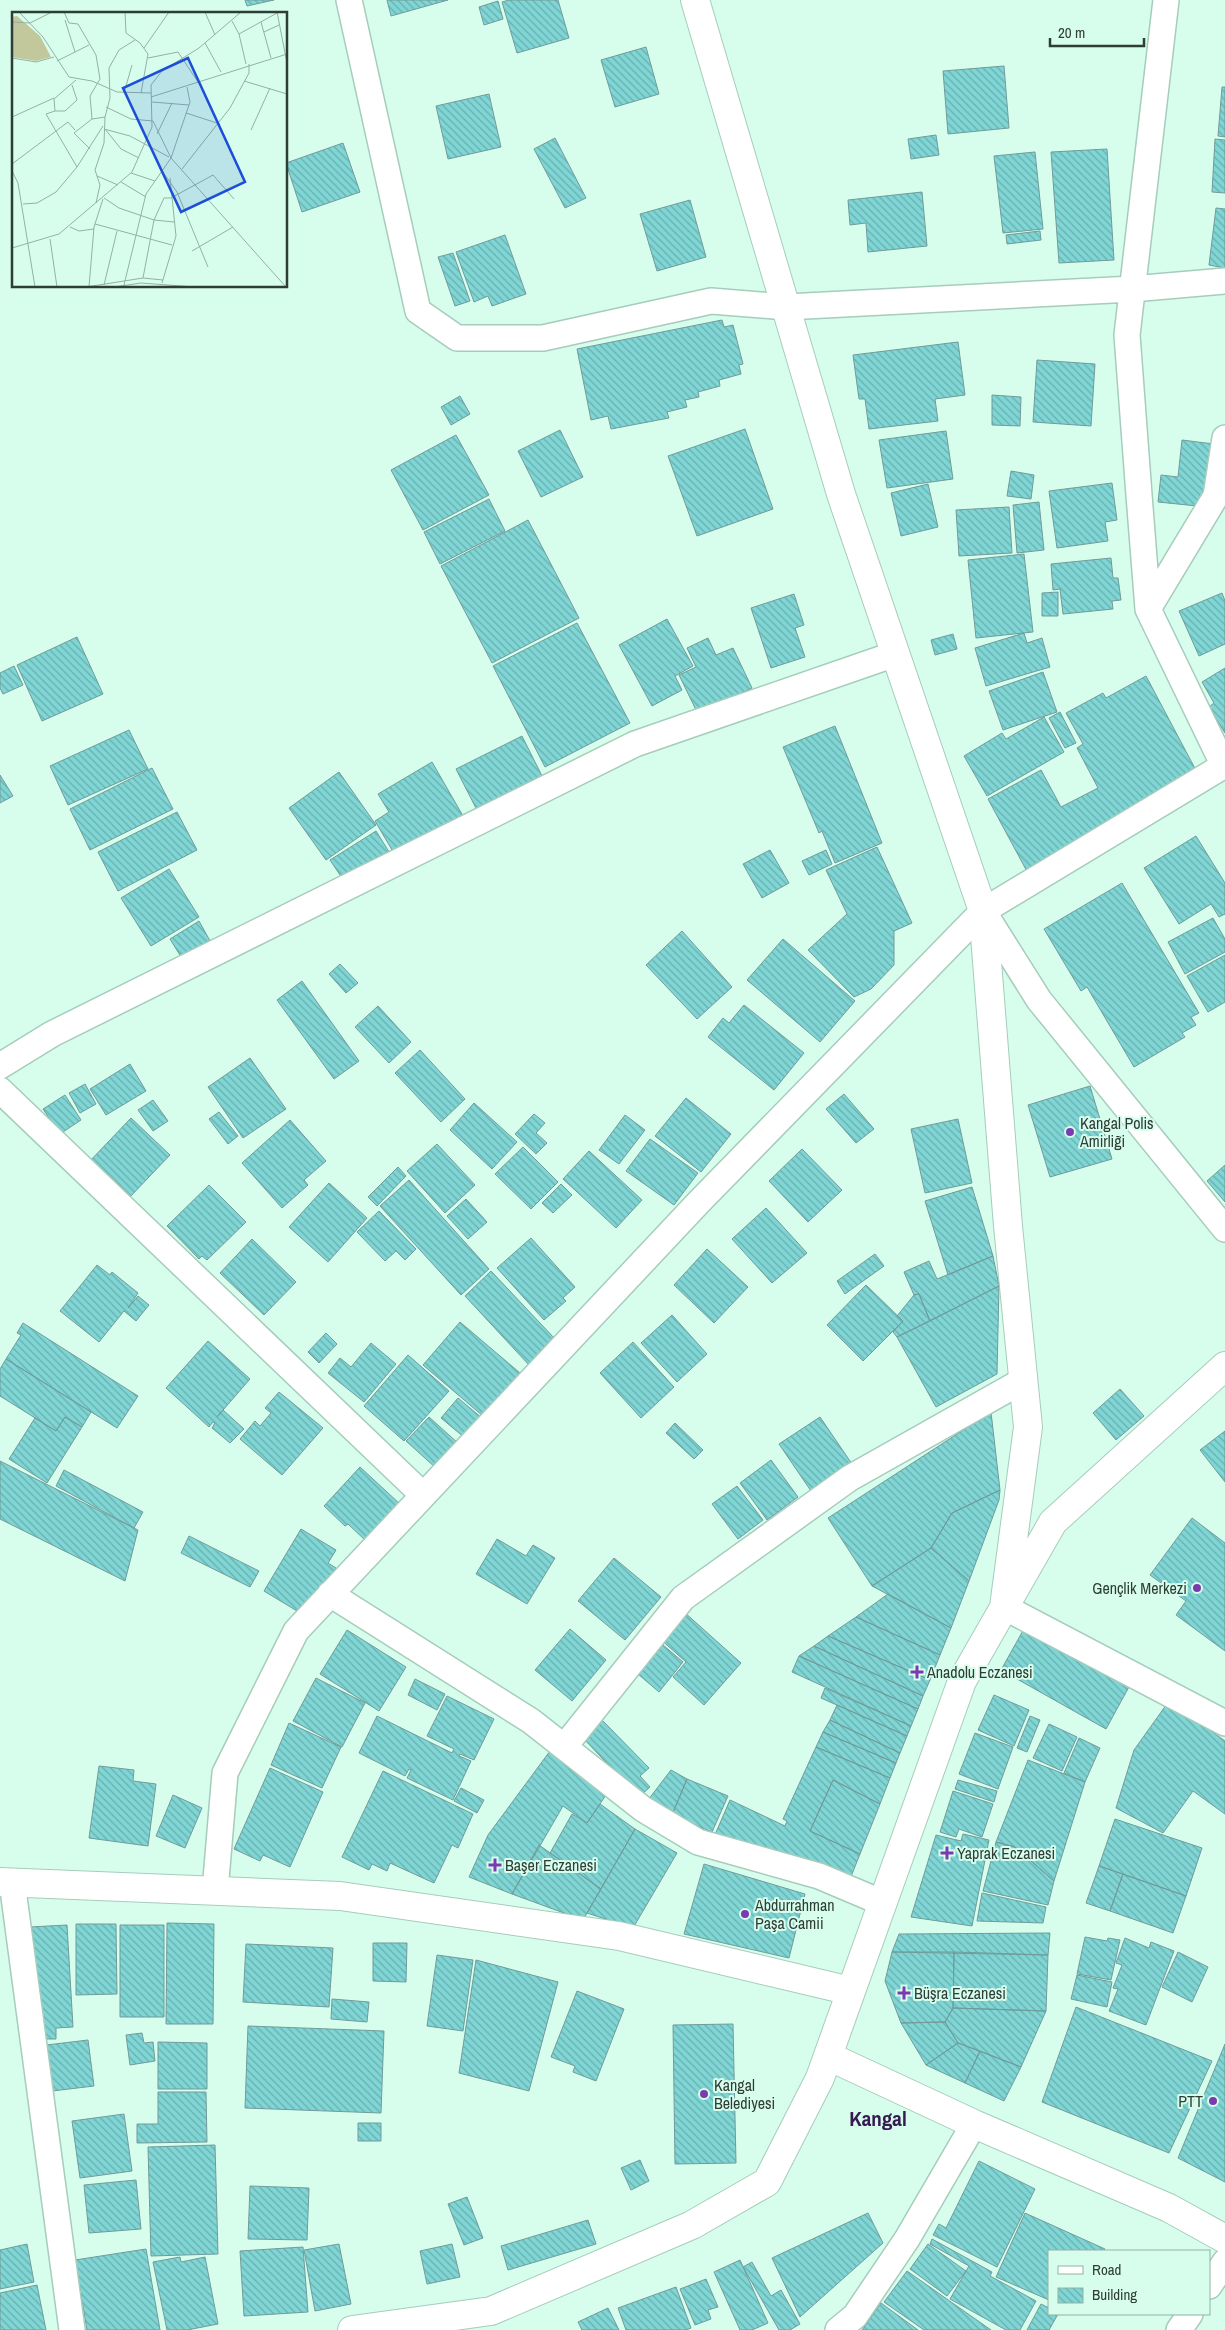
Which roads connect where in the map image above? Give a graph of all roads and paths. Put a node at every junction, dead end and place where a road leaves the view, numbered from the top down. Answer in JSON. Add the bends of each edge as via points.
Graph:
{"nodes":[{"id":1,"x":349,"y":0,"type":"edge"},
{"id":2,"x":694,"y":0,"type":"edge"},
{"id":3,"x":1166,"y":0,"type":"edge"},
{"id":4,"x":1225,"y":281,"type":"edge"},
{"id":5,"x":1132,"y":289,"type":"junction"},
{"id":6,"x":786,"y":307,"type":"junction"},
{"id":7,"x":1225,"y":438,"type":"edge"},
{"id":8,"x":1148,"y":609,"type":"junction"},
{"id":9,"x":895,"y":654,"type":"junction"},
{"id":10,"x":1225,"y":765,"type":"edge"},
{"id":11,"x":983,"y":911,"type":"junction"},
{"id":12,"x":0,"y":1066,"type":"edge"},
{"id":13,"x":0,"y":1090,"type":"edge"},
{"id":14,"x":1225,"y":1230,"type":"edge"},
{"id":15,"x":1225,"y":1366,"type":"edge"},
{"id":16,"x":1024,"y":1380,"type":"junction"},
{"id":17,"x":423,"y":1495,"type":"junction"},
{"id":18,"x":330,"y":1594,"type":"junction"},
{"id":19,"x":1004,"y":1607,"type":"junction"},
{"id":20,"x":1225,"y":1723,"type":"edge"},
{"id":21,"x":564,"y":1747,"type":"junction"},
{"id":22,"x":6,"y":1882,"type":"edge"},
{"id":23,"x":215,"y":1891,"type":"junction"},
{"id":24,"x":883,"y":1903,"type":"junction"},
{"id":25,"x":851,"y":1991,"type":"junction"},
{"id":26,"x":828,"y":2056,"type":"junction"},
{"id":27,"x":974,"y":2124,"type":"junction"},
{"id":28,"x":1225,"y":2239,"type":"edge"},
{"id":29,"x":1225,"y":2262,"type":"edge"},
{"id":30,"x":1210,"y":2284,"type":"edge"},
{"id":31,"x":1189,"y":2315,"type":"edge"},
{"id":32,"x":72,"y":2330,"type":"edge"},
{"id":33,"x":352,"y":2330,"type":"edge"},
{"id":34,"x":838,"y":2330,"type":"edge"},
{"id":35,"x":1179,"y":2330,"type":"edge"}],
"edges":[{"from":1,"to":6,"type":"street","via":[[418,312],[457,338],[543,338],[711,301]]},
{"from":2,"to":6,"type":"street"},
{"from":3,"to":5,"type":"street"},
{"from":4,"to":5,"type":"street"},
{"from":5,"to":6,"type":"street"},
{"from":5,"to":8,"type":"street","via":[[1128,334]]},
{"from":6,"to":9,"type":"street","via":[[841,494]]},
{"from":7,"to":8,"type":"street","via":[[1216,496]]},
{"from":8,"to":10,"type":"street"},
{"from":9,"to":11,"type":"street"},
{"from":9,"to":12,"type":"street","via":[[635,744],[52,1034]]},
{"from":10,"to":11,"type":"street"},
{"from":11,"to":14,"type":"street","via":[[1040,1000]]},
{"from":11,"to":16,"type":"street","via":[[1008,1226]]},
{"from":11,"to":17,"type":"street","via":[[698,1203]]},
{"from":13,"to":17,"type":"street"},
{"from":15,"to":19,"type":"street","via":[[1053,1522]]},
{"from":16,"to":19,"type":"street","via":[[1028,1427]]},
{"from":16,"to":21,"type":"street","via":[[850,1478],[683,1598]]},
{"from":17,"to":18,"type":"street"},
{"from":18,"to":21,"type":"street","via":[[531,1721]]},
{"from":18,"to":23,"type":"street","via":[[296,1631],[225,1773]]},
{"from":19,"to":20,"type":"street"},
{"from":19,"to":24,"type":"street","via":[[962,1681]]},
{"from":21,"to":24,"type":"street","via":[[643,1809],[698,1842],[819,1876]]},
{"from":22,"to":23,"type":"street"},
{"from":22,"to":32,"type":"street"},
{"from":23,"to":25,"type":"street","via":[[340,1896],[619,1936]]},
{"from":24,"to":25,"type":"street"},
{"from":25,"to":26,"type":"street"},
{"from":26,"to":27,"type":"street"},
{"from":26,"to":33,"type":"street","via":[[767,2182],[726,2206],[692,2225],[492,2311]]},
{"from":27,"to":28,"type":"street","via":[[1169,2208]]},
{"from":27,"to":34,"type":"street","via":[[907,2238],[854,2316]]},
{"from":29,"to":30,"type":"street"},
{"from":31,"to":35,"type":"street"}]}
